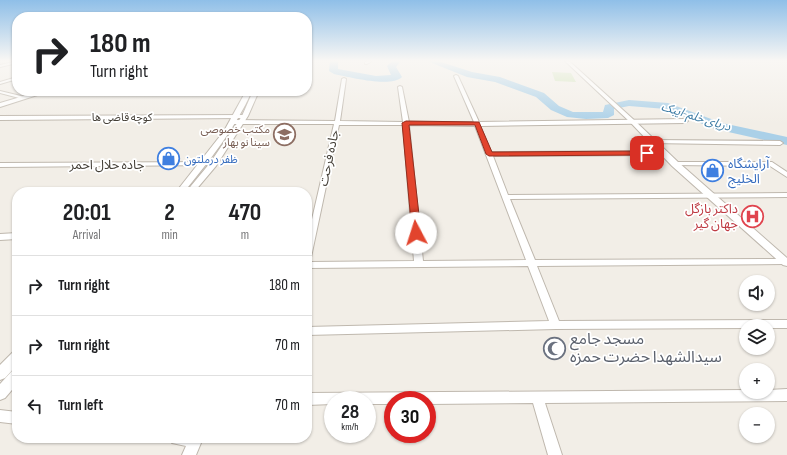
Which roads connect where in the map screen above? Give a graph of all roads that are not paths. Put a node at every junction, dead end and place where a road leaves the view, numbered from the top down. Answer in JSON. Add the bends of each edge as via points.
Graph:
{"nodes":[{"id":1,"x":343,"y":82,"type":"edge"},
{"id":2,"x":459,"y":82,"type":"edge"},
{"id":3,"x":591,"y":82,"type":"edge"},
{"id":4,"x":400,"y":87,"type":"dead end"},
{"id":5,"x":0,"y":92,"type":"edge"},
{"id":6,"x":12,"y":95,"type":"edge"},
{"id":7,"x":15,"y":96,"type":"edge"},
{"id":8,"x":30,"y":96,"type":"edge"},
{"id":9,"x":247,"y":96,"type":"edge"},
{"id":10,"x":253,"y":96,"type":"edge"},
{"id":11,"x":23,"y":98,"type":"junction"},
{"id":12,"x":0,"y":105,"type":"edge"},
{"id":13,"x":0,"y":118,"type":"edge"},
{"id":14,"x":239,"y":119,"type":"junction"},
{"id":15,"x":632,"y":121,"type":"junction"},
{"id":16,"x":685,"y":121,"type":"dead end"},
{"id":17,"x":337,"y":123,"type":"junction"},
{"id":18,"x":406,"y":123,"type":"junction"},
{"id":19,"x":477,"y":124,"type":"junction"},
{"id":20,"x":652,"y":142,"type":"junction"},
{"id":21,"x":780,"y":143,"type":"dead end"},
{"id":22,"x":663,"y":153,"type":"junction"},
{"id":23,"x":489,"y":154,"type":"junction"},
{"id":24,"x":203,"y":164,"type":"junction"},
{"id":25,"x":213,"y":164,"type":"junction"},
{"id":26,"x":675,"y":164,"type":"junction"},
{"id":27,"x":0,"y":165,"type":"edge"},
{"id":28,"x":787,"y":175,"type":"edge"},
{"id":29,"x":184,"y":187,"type":"edge"},
{"id":30,"x":194,"y":187,"type":"edge"},
{"id":31,"x":787,"y":195,"type":"edge"},
{"id":32,"x":712,"y":196,"type":"junction"},
{"id":33,"x":506,"y":198,"type":"junction"},
{"id":34,"x":12,"y":236,"type":"edge"},
{"id":35,"x":0,"y":237,"type":"edge"},
{"id":36,"x":312,"y":237,"type":"edge"},
{"id":37,"x":786,"y":262,"type":"edge"},
{"id":38,"x":532,"y":263,"type":"junction"},
{"id":39,"x":419,"y":264,"type":"junction"},
{"id":40,"x":312,"y":265,"type":"edge"},
{"id":41,"x":787,"y":324,"type":"edge"},
{"id":42,"x":556,"y":325,"type":"junction"},
{"id":43,"x":312,"y":331,"type":"edge"},
{"id":44,"x":10,"y":360,"type":"edge"},
{"id":45,"x":0,"y":374,"type":"edge"},
{"id":46,"x":12,"y":381,"type":"edge"},
{"id":47,"x":0,"y":394,"type":"edge"},
{"id":48,"x":787,"y":394,"type":"edge"},
{"id":49,"x":537,"y":397,"type":"junction"},
{"id":50,"x":312,"y":399,"type":"edge"},
{"id":51,"x":0,"y":416,"type":"edge"},
{"id":52,"x":12,"y":417,"type":"edge"},
{"id":53,"x":194,"y":443,"type":"edge"},
{"id":54,"x":189,"y":455,"type":"edge"},
{"id":55,"x":555,"y":455,"type":"edge"}],
"edges":[{"from":1,"to":17,"type":"street","name":"جاده فرحت"},
{"from":2,"to":19,"type":"street"},
{"from":3,"to":15,"type":"street"},
{"from":4,"to":18,"type":"street"},
{"from":5,"to":6,"type":"street"},
{"from":7,"to":11,"type":"street"},
{"from":8,"to":11,"type":"street"},
{"from":9,"to":14,"type":"street"},
{"from":10,"to":14,"type":"street"},
{"from":11,"to":12,"type":"street"},
{"from":13,"to":14,"type":"street","name":"کوچه قاضی ها"},
{"from":14,"to":17,"type":"street","name":"کوچه قاضی ها"},
{"from":14,"to":24,"type":"street"},
{"from":14,"to":25,"type":"street"},
{"from":15,"to":16,"type":"street","name":"کوچه قاضی ها"},
{"from":15,"to":19,"type":"street","name":"کوچه قاضی ها"},
{"from":15,"to":20,"type":"street"},
{"from":17,"to":18,"type":"street","name":"کوچه قاضی ها"},
{"from":17,"to":36,"type":"street","name":"جاده فرحت"},
{"from":18,"to":19,"type":"street","name":"کوچه قاضی ها"},
{"from":18,"to":39,"type":"street"},
{"from":19,"to":23,"type":"street"},
{"from":20,"to":21,"type":"street"},
{"from":20,"to":22,"type":"street"},
{"from":22,"to":23,"type":"street"},
{"from":22,"to":26,"type":"street"},
{"from":23,"to":33,"type":"street"},
{"from":24,"to":25,"type":"street","name":"جاده حلال احمر"},
{"from":24,"to":27,"type":"street","name":"جاده حلال احمر"},
{"from":24,"to":29,"type":"street"},
{"from":25,"to":30,"type":"street"},
{"from":26,"to":28,"type":"street","via":[[772,164]]},
{"from":26,"to":32,"type":"street"},
{"from":31,"to":32,"type":"street"},
{"from":32,"to":33,"type":"street"},
{"from":32,"to":37,"type":"street"},
{"from":33,"to":38,"type":"street"},
{"from":34,"to":35,"type":"street"},
{"from":37,"to":38,"type":"street"},
{"from":38,"to":39,"type":"street"},
{"from":38,"to":42,"type":"street"},
{"from":39,"to":40,"type":"street"},
{"from":41,"to":42,"type":"street"},
{"from":42,"to":43,"type":"street"},
{"from":44,"to":45,"type":"street"},
{"from":46,"to":47,"type":"street"},
{"from":48,"to":49,"type":"street"},
{"from":49,"to":50,"type":"street"},
{"from":49,"to":55,"type":"street"},
{"from":51,"to":52,"type":"street"},
{"from":53,"to":54,"type":"street"}]}
